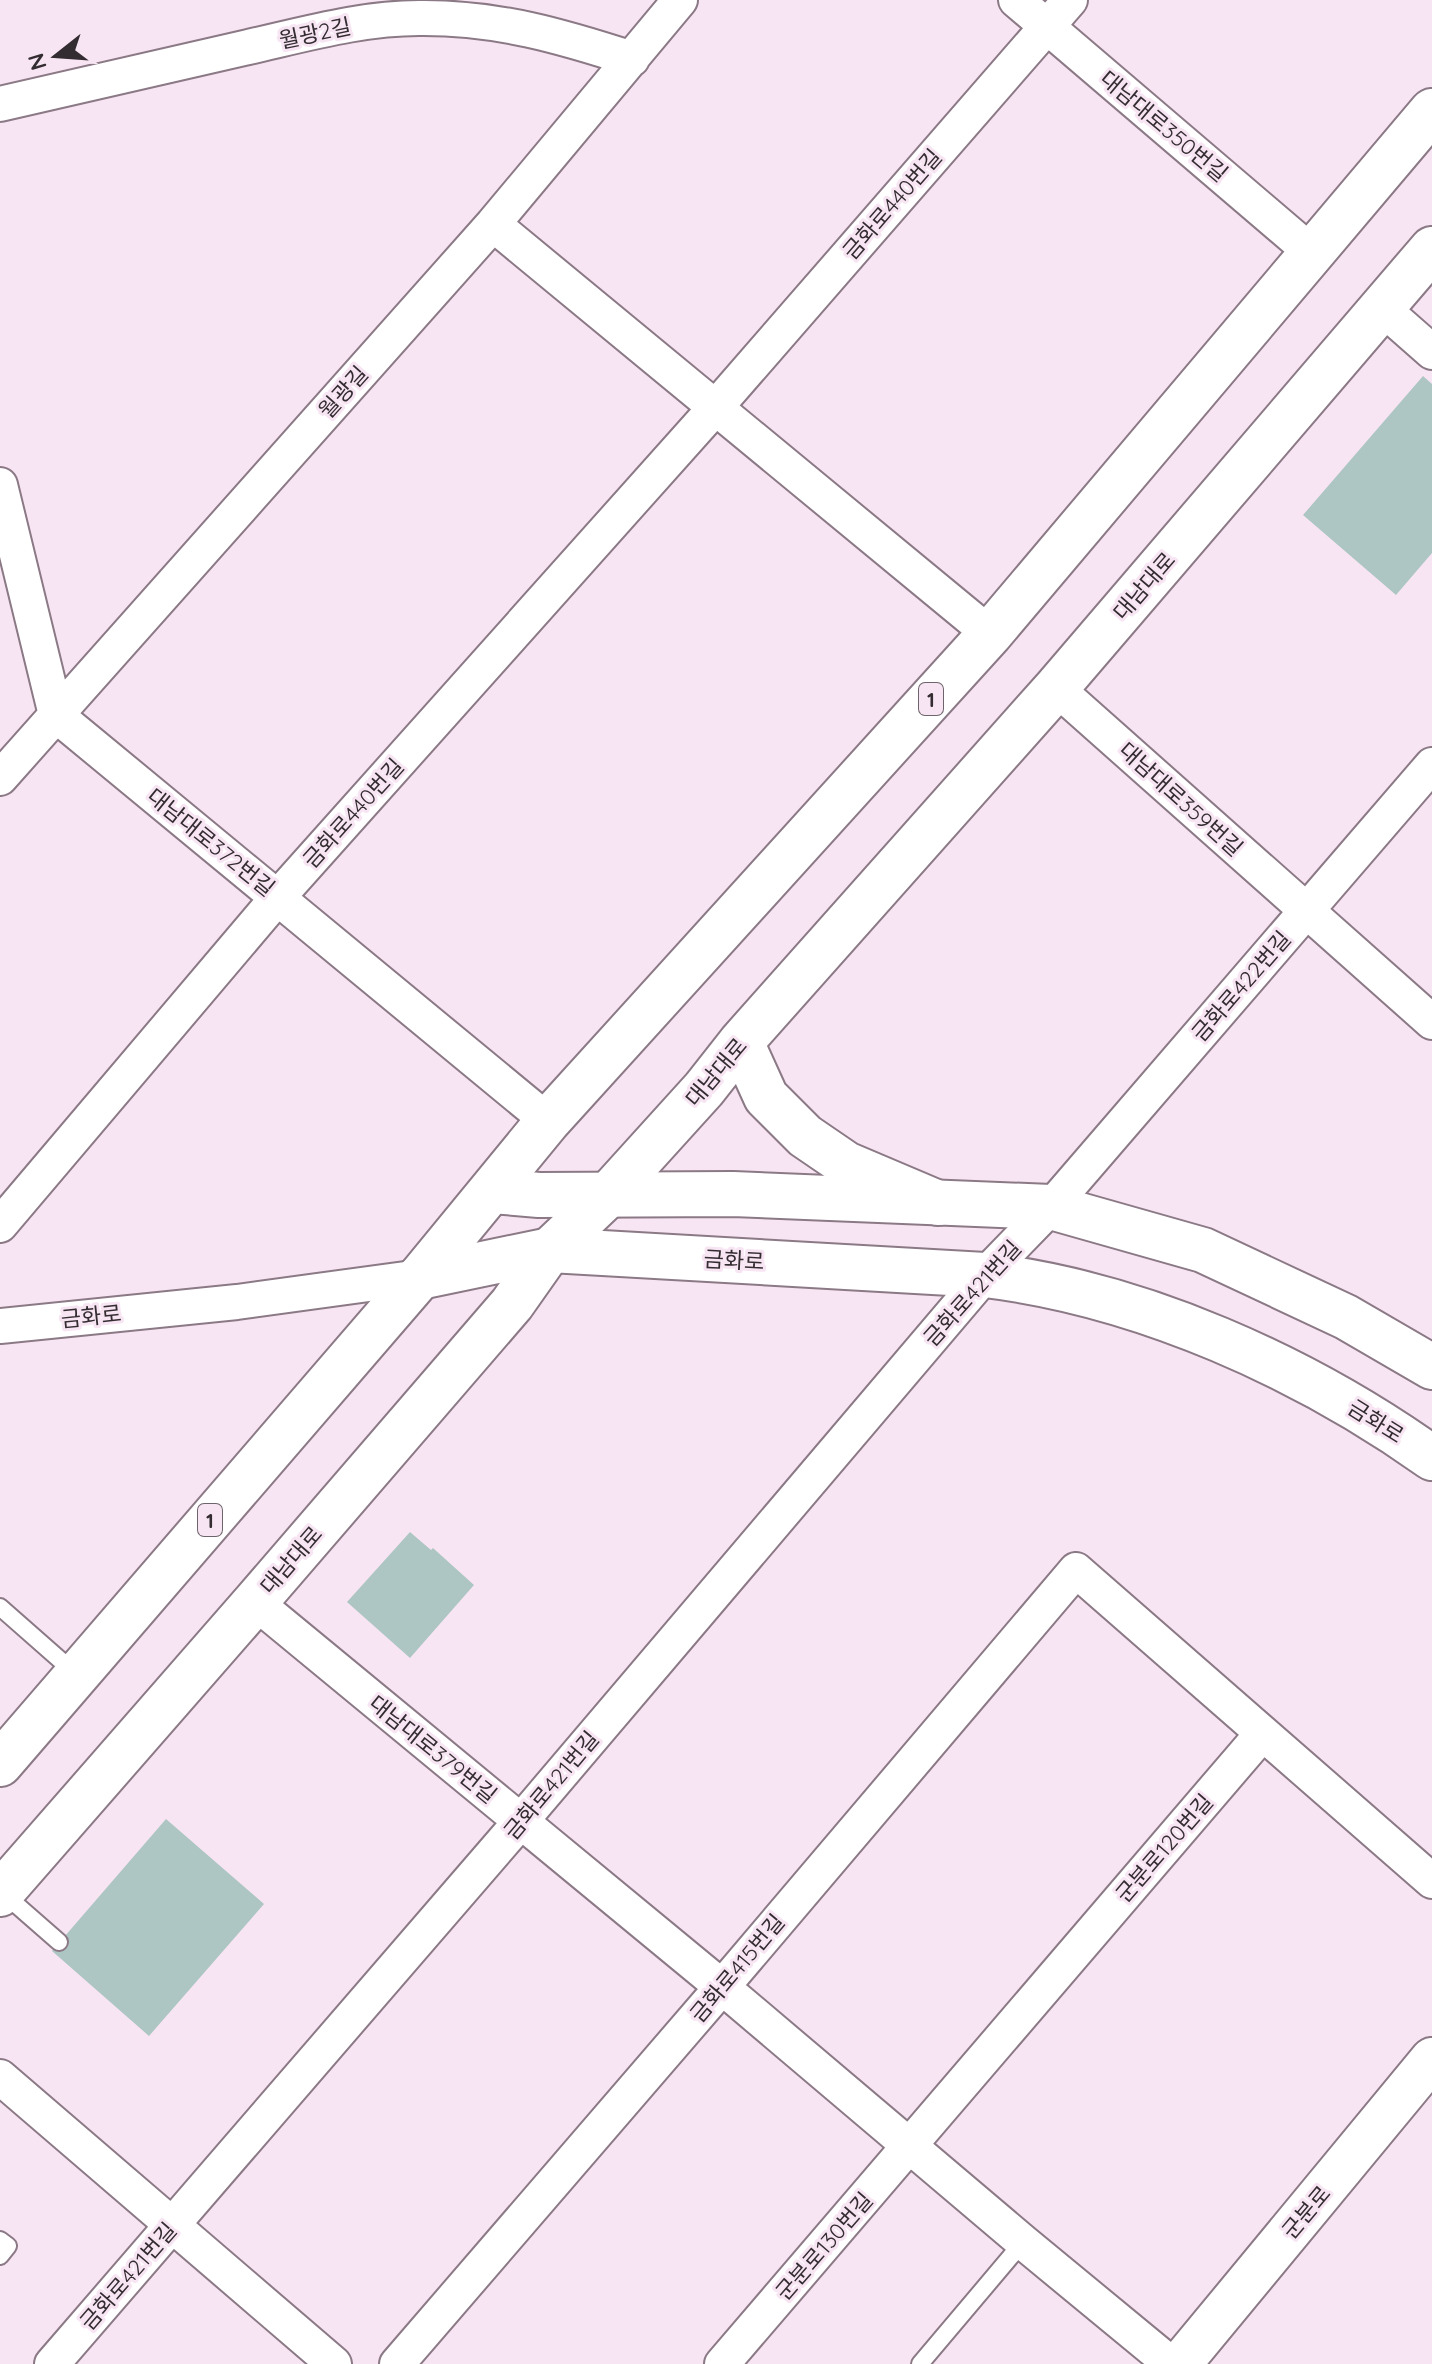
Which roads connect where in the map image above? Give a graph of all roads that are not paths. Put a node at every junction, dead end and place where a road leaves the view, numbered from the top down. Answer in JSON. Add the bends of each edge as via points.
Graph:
{"nodes":[{"id":1,"x":680,"y":0,"type":"edge"},
{"id":2,"x":1016,"y":0,"type":"edge"},
{"id":3,"x":1070,"y":0,"type":"edge"},
{"id":4,"x":1047,"y":26,"type":"junction"},
{"id":5,"x":632,"y":59,"type":"junction"},
{"id":6,"x":0,"y":104,"type":"edge"},
{"id":7,"x":1432,"y":111,"type":"edge"},
{"id":8,"x":493,"y":224,"type":"junction"},
{"id":9,"x":1432,"y":249,"type":"edge"},
{"id":10,"x":1311,"y":252,"type":"junction"},
{"id":11,"x":1382,"y":308,"type":"junction"},
{"id":12,"x":1432,"y":352,"type":"edge"},
{"id":13,"x":715,"y":408,"type":"junction"},
{"id":14,"x":0,"y":485,"type":"edge"},
{"id":15,"x":990,"y":634,"type":"junction"},
{"id":16,"x":1056,"y":688,"type":"junction"},
{"id":17,"x":56,"y":715,"type":"junction"},
{"id":18,"x":1432,"y":765,"type":"edge"},
{"id":19,"x":0,"y":778,"type":"edge"},
{"id":20,"x":278,"y":897,"type":"junction"},
{"id":21,"x":1306,"y":911,"type":"junction"},
{"id":22,"x":1432,"y":1022,"type":"edge"},
{"id":23,"x":741,"y":1042,"type":"junction"},
{"id":24,"x":548,"y":1121,"type":"junction"},
{"id":25,"x":492,"y":1191,"type":"junction"},
{"id":26,"x":608,"y":1195,"type":"junction"},
{"id":27,"x":938,"y":1203,"type":"junction"},
{"id":28,"x":1051,"y":1207,"type":"junction"},
{"id":29,"x":0,"y":1225,"type":"edge"},
{"id":30,"x":550,"y":1250,"type":"junction"},
{"id":31,"x":985,"y":1275,"type":"junction"},
{"id":32,"x":420,"y":1277,"type":"junction"},
{"id":33,"x":0,"y":1326,"type":"edge"},
{"id":34,"x":1432,"y":1367,"type":"edge"},
{"id":35,"x":1432,"y":1458,"type":"edge"},
{"id":36,"x":255,"y":1602,"type":"junction"},
{"id":37,"x":0,"y":1607,"type":"edge"},
{"id":38,"x":77,"y":1674,"type":"junction"},
{"id":39,"x":1262,"y":1734,"type":"junction"},
{"id":40,"x":0,"y":1764,"type":"edge"},
{"id":41,"x":521,"y":1821,"type":"junction"},
{"id":42,"x":1432,"y":1881,"type":"edge"},
{"id":43,"x":1,"y":1893,"type":"edge"},
{"id":44,"x":59,"y":1942,"type":"dead end"},
{"id":45,"x":1067,"y":1962,"type":"joint"},
{"id":46,"x":722,"y":1987,"type":"junction"},
{"id":47,"x":1432,"y":2059,"type":"edge"},
{"id":48,"x":0,"y":2077,"type":"edge"},
{"id":49,"x":909,"y":2146,"type":"junction"},
{"id":50,"x":172,"y":2224,"type":"junction"},
{"id":51,"x":0,"y":2240,"type":"edge"},
{"id":52,"x":1023,"y":2242,"type":"junction"},
{"id":53,"x":0,"y":2256,"type":"edge"},
{"id":54,"x":730,"y":2355,"type":"edge"},
{"id":55,"x":52,"y":2364,"type":"edge"},
{"id":56,"x":334,"y":2364,"type":"edge"},
{"id":57,"x":397,"y":2364,"type":"edge"},
{"id":58,"x":920,"y":2364,"type":"edge"},
{"id":59,"x":1171,"y":2364,"type":"edge"},
{"id":60,"x":1180,"y":2364,"type":"edge"}],
"edges":[{"from":1,"to":5,"type":"street","name":"월광길"},
{"from":2,"to":4,"type":"street","name":"대남대로350번길"},
{"from":3,"to":4,"type":"street","name":"금화로440번길"},
{"from":4,"to":10,"type":"street","name":"대남대로350번길"},
{"from":4,"to":13,"type":"street","name":"금화로440번길"},
{"from":5,"to":6,"type":"street","name":"월광2길","via":[[519,26],[421,18],[339,26]]},
{"from":5,"to":8,"type":"street","name":"월광길"},
{"from":7,"to":10,"type":"main road","number":"1"},
{"from":8,"to":13,"type":"street"},
{"from":8,"to":17,"type":"street","name":"월광길"},
{"from":9,"to":11,"type":"main road","name":"대남대로"},
{"from":10,"to":15,"type":"main road","number":"1"},
{"from":11,"to":12,"type":"street"},
{"from":11,"to":16,"type":"main road","name":"대남대로"},
{"from":13,"to":15,"type":"street"},
{"from":13,"to":20,"type":"street","name":"금화로440번길"},
{"from":14,"to":17,"type":"street"},
{"from":15,"to":24,"type":"main road","number":"1"},
{"from":16,"to":21,"type":"street","name":"대남대로359번길"},
{"from":16,"to":23,"type":"main road","name":"대남대로"},
{"from":17,"to":19,"type":"street","name":"월광길"},
{"from":17,"to":20,"type":"street","name":"대남대로372번길"},
{"from":18,"to":21,"type":"street","name":"금화로422번길"},
{"from":20,"to":24,"type":"street","name":"대남대로372번길"},
{"from":20,"to":29,"type":"street","name":"금화로440번길"},
{"from":21,"to":22,"type":"street","name":"대남대로359번길"},
{"from":21,"to":28,"type":"street","name":"금화로422번길"},
{"from":23,"to":26,"type":"main road","name":"대남대로"},
{"from":23,"to":27,"type":"main road","via":[[766,1097],[805,1136],[846,1164]]},
{"from":24,"to":25,"type":"main road","number":"1"},
{"from":25,"to":26,"type":"main road"},
{"from":25,"to":32,"type":"main road","number":"1"},
{"from":26,"to":27,"type":"main road","via":[[733,1194]]},
{"from":26,"to":30,"type":"main road","name":"대남대로"},
{"from":27,"to":28,"type":"main road"},
{"from":28,"to":31,"type":"street","name":"금화로421번길"},
{"from":28,"to":34,"type":"main road","via":[[1203,1250],[1346,1317]]},
{"from":30,"to":31,"type":"main road","name":"금화로"},
{"from":30,"to":32,"type":"main road","name":"금화로"},
{"from":30,"to":36,"type":"main road","name":"대남대로","via":[[512,1304]]},
{"from":31,"to":35,"type":"main road","name":"금화로","via":[[1089,1294],[1176,1323],[1316,1384]]},
{"from":31,"to":41,"type":"street","name":"금화로421번길"},
{"from":32,"to":33,"type":"street","name":"금화로"},
{"from":32,"to":38,"type":"main road","number":"1"},
{"from":36,"to":41,"type":"street","name":"대남대로379번길"},
{"from":36,"to":43,"type":"main road","name":"대남대로"},
{"from":37,"to":38,"type":"lane"},
{"from":38,"to":40,"type":"main road","number":"1"},
{"from":39,"to":42,"type":"street"},
{"from":39,"to":45,"type":"street","name":"군분로120번길"},
{"from":39,"to":46,"type":"street","name":"금화로415번길","via":[[1076,1570]]},
{"from":41,"to":46,"type":"street","name":"대남대로379번길"},
{"from":41,"to":50,"type":"street","name":"금화로421번길"},
{"from":43,"to":44,"type":"lane"},
{"from":45,"to":49,"type":"street","name":"군분로130번길"},
{"from":46,"to":49,"type":"street"},
{"from":46,"to":57,"type":"street","name":"금화로415번길"},
{"from":47,"to":60,"type":"street","name":"군분로"},
{"from":48,"to":50,"type":"street"},
{"from":49,"to":52,"type":"street"},
{"from":49,"to":54,"type":"street","name":"군분로130번길"},
{"from":50,"to":55,"type":"street","name":"금화로421번길"},
{"from":50,"to":56,"type":"street"},
{"from":51,"to":53,"type":"lane","via":[[8,2246]]},
{"from":52,"to":58,"type":"lane"},
{"from":52,"to":59,"type":"street"}]}
